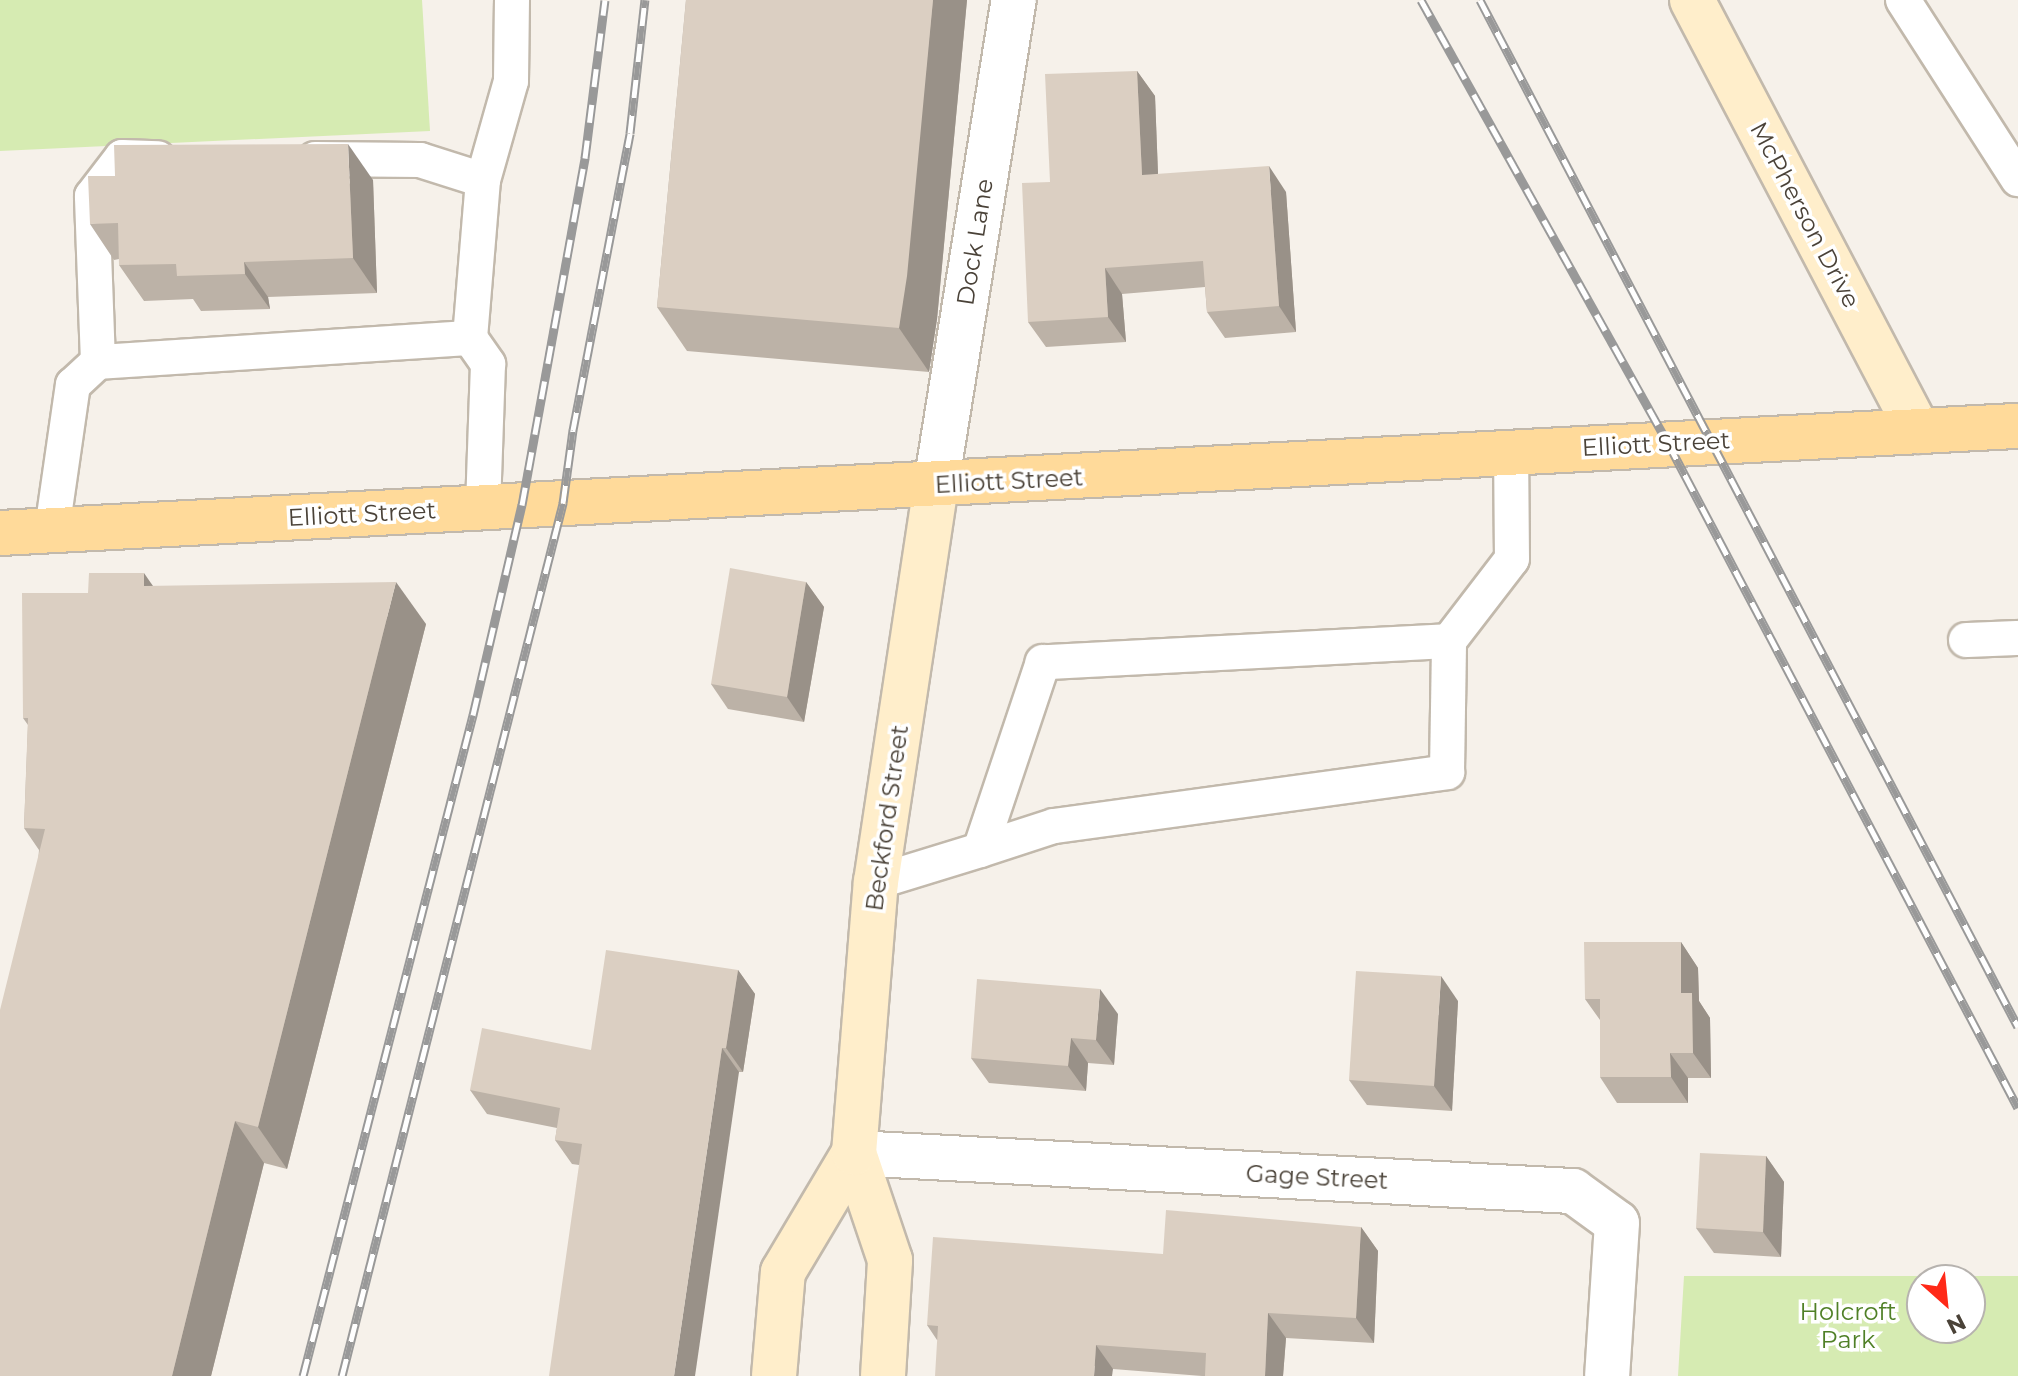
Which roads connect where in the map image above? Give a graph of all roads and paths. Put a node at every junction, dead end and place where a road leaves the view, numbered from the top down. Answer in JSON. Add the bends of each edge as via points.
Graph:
{"nodes":[{"id":1,"x":512,"y":0,"type":"edge"},
{"id":2,"x":1014,"y":0,"type":"edge"},
{"id":3,"x":1692,"y":0,"type":"edge"},
{"id":4,"x":1903,"y":0,"type":"edge"},
{"id":5,"x":185,"y":158,"type":"edge"},
{"id":6,"x":279,"y":159,"type":"edge"},
{"id":7,"x":2018,"y":179,"type":"edge"},
{"id":8,"x":483,"y":180,"type":"junction"},
{"id":9,"x":470,"y":338,"type":"junction"},
{"id":10,"x":98,"y":362,"type":"junction"},
{"id":11,"x":2018,"y":426,"type":"edge"},
{"id":12,"x":1918,"y":431,"type":"junction"},
{"id":13,"x":1511,"y":452,"type":"junction"},
{"id":14,"x":936,"y":485,"type":"junction"},
{"id":15,"x":483,"y":507,"type":"junction"},
{"id":16,"x":52,"y":530,"type":"junction"},
{"id":17,"x":0,"y":533,"type":"edge"},
{"id":18,"x":2018,"y":638,"type":"edge"},
{"id":19,"x":1966,"y":640,"type":"dead end"},
{"id":20,"x":1449,"y":641,"type":"junction"},
{"id":21,"x":980,"y":850,"type":"junction"},
{"id":22,"x":876,"y":882,"type":"junction"},
{"id":23,"x":854,"y":1153,"type":"junction"},
{"id":24,"x":774,"y":1376,"type":"edge"},
{"id":25,"x":883,"y":1376,"type":"edge"},
{"id":26,"x":1607,"y":1376,"type":"edge"}],
"edges":[{"from":1,"to":8,"type":"lane","via":[[511,81]]},
{"from":2,"to":14,"type":"street","name":"Dock Lane"},
{"from":3,"to":12,"type":"street","name":"McPherson Drive"},
{"from":4,"to":7,"type":"lane"},
{"from":5,"to":10,"type":"lane","via":[[122,157],[92,196]]},
{"from":6,"to":8,"type":"lane","via":[[420,160]]},
{"from":8,"to":9,"type":"lane"},
{"from":9,"to":10,"type":"lane"},
{"from":9,"to":15,"type":"lane","via":[[488,364]]},
{"from":10,"to":16,"type":"lane","via":[[73,385]]},
{"from":11,"to":12,"type":"main road","name":"Elliott Street"},
{"from":12,"to":13,"type":"main road","name":"Elliott Street"},
{"from":13,"to":14,"type":"main road","name":"Elliott Street"},
{"from":13,"to":20,"type":"lane","via":[[1512,559]]},
{"from":14,"to":15,"type":"main road","name":"Elliott Street"},
{"from":14,"to":22,"type":"street","name":"Beckford Street"},
{"from":15,"to":16,"type":"main road","name":"Elliott Street"},
{"from":16,"to":17,"type":"main road","name":"Elliott Street"},
{"from":18,"to":19,"type":"lane"},
{"from":20,"to":21,"type":"lane","via":[[1043,662]]},
{"from":20,"to":21,"type":"lane","via":[[1447,772],[1054,826]]},
{"from":21,"to":22,"type":"lane"},
{"from":22,"to":23,"type":"street","name":"Beckford Street"},
{"from":23,"to":24,"type":"street","name":"Beckford Street","via":[[783,1272]]},
{"from":23,"to":25,"type":"street","name":"Beckford Street","via":[[890,1260]]},
{"from":23,"to":26,"type":"street","name":"Gage Street","via":[[1573,1191],[1617,1223]]}]}
